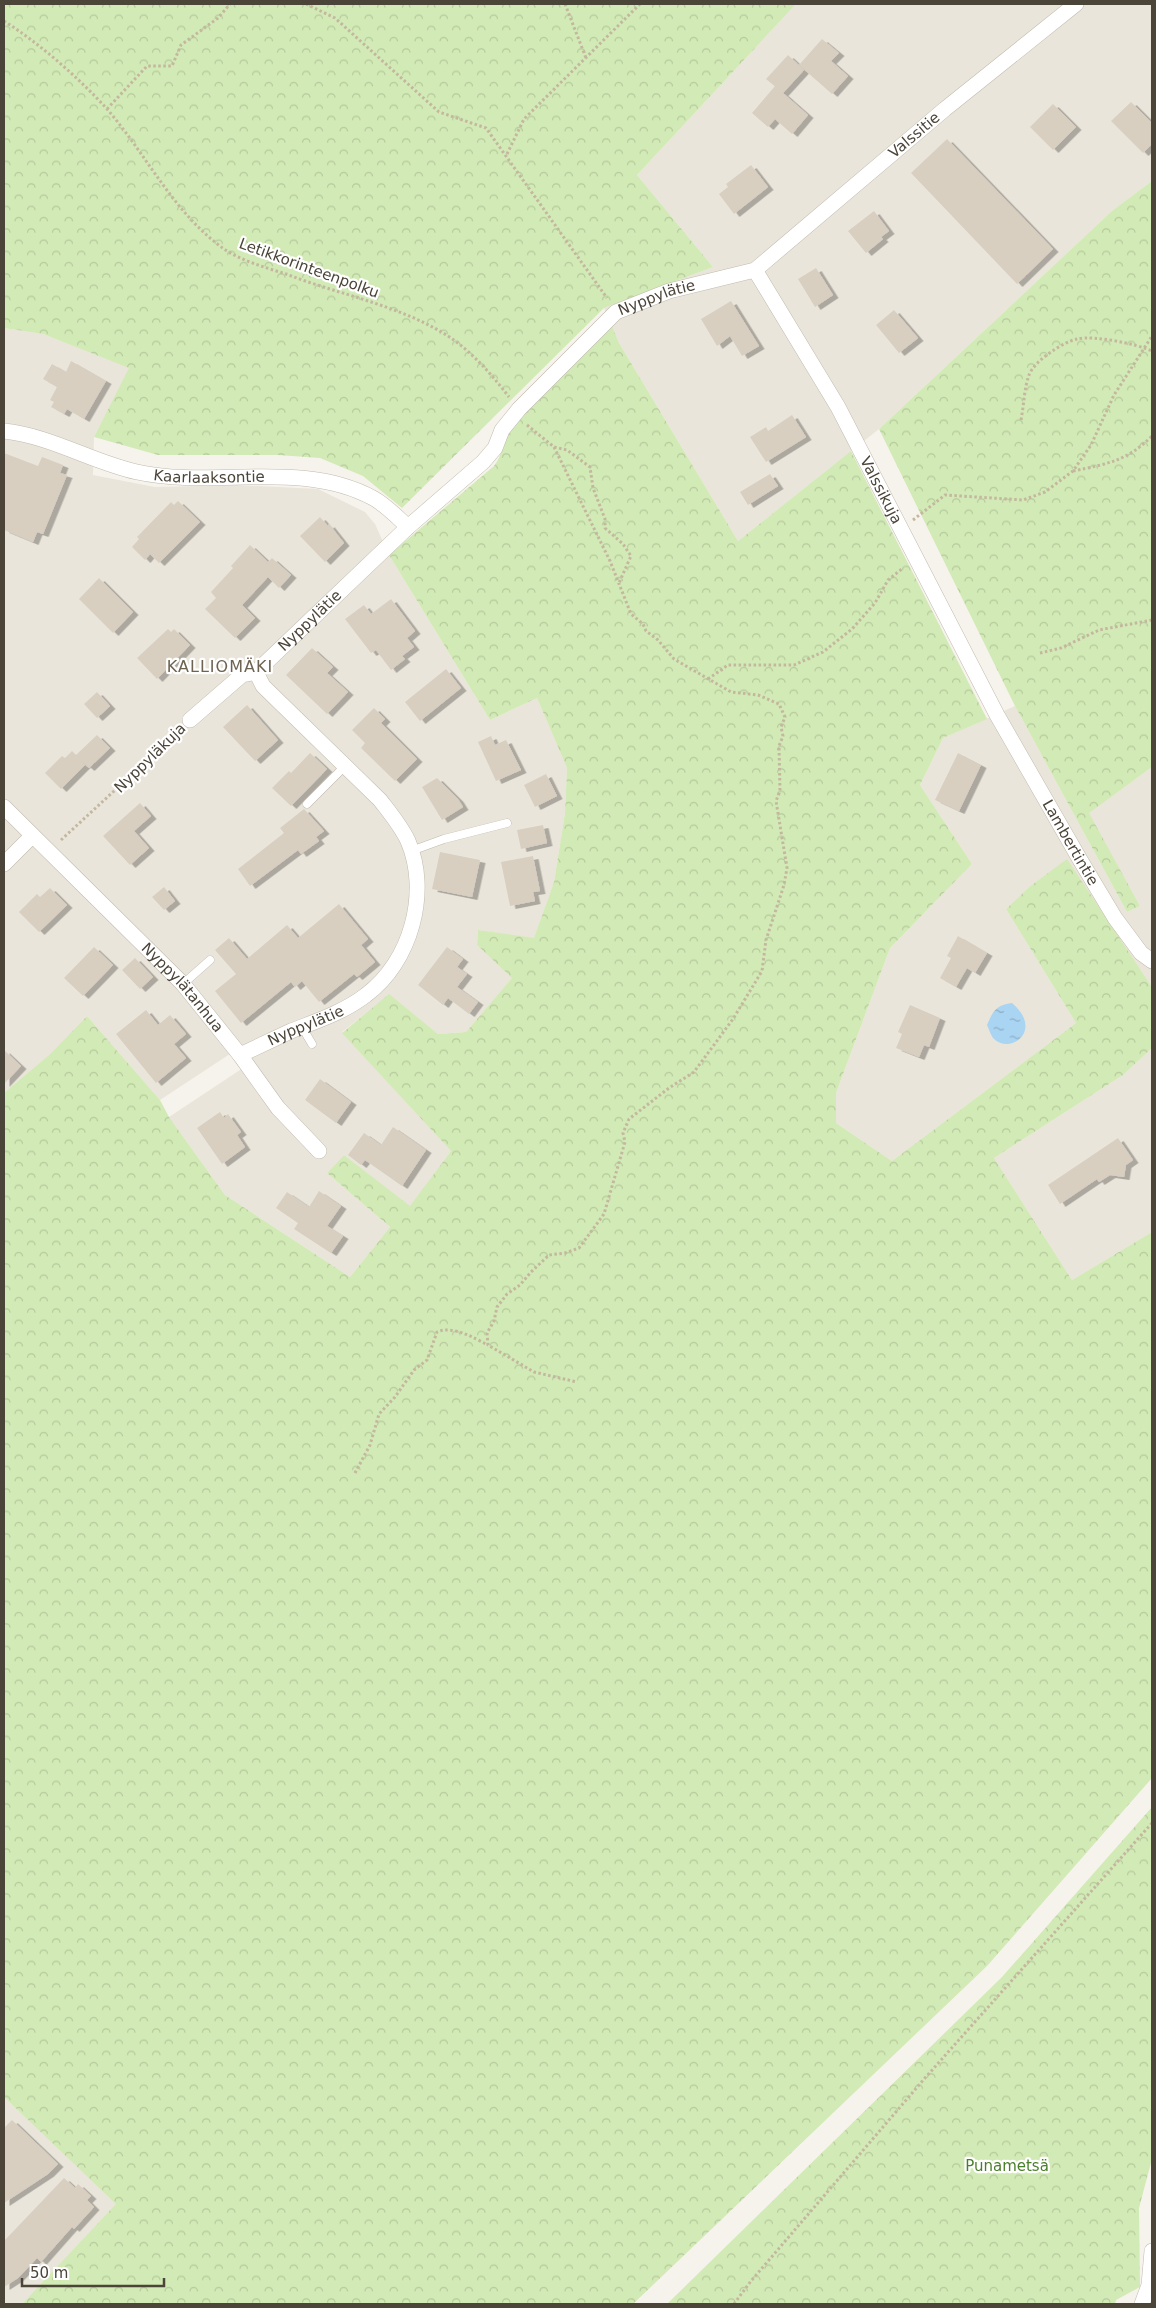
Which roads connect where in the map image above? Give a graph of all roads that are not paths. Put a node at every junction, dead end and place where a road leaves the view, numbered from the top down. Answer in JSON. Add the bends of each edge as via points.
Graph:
{"nodes":[{"id":1,"x":1076,"y":4,"type":"edge"},
{"id":2,"x":755,"y":270,"type":"junction"},
{"id":3,"x":4,"y":431,"type":"edge"},
{"id":4,"x":408,"y":527,"type":"junction"},
{"id":5,"x":256,"y":672,"type":"junction"},
{"id":6,"x":997,"y":715,"type":"joint"},
{"id":7,"x":190,"y":720,"type":"road end"},
{"id":8,"x":346,"y":766,"type":"junction"},
{"id":9,"x":307,"y":804,"type":"dead end"},
{"id":10,"x":4,"y":807,"type":"edge"},
{"id":11,"x":507,"y":823,"type":"dead end"},
{"id":12,"x":32,"y":836,"type":"junction"},
{"id":13,"x":411,"y":851,"type":"junction"},
{"id":14,"x":4,"y":864,"type":"edge"},
{"id":15,"x":210,"y":960,"type":"dead end"},
{"id":16,"x":1152,"y":962,"type":"edge"},
{"id":17,"x":183,"y":984,"type":"junction"},
{"id":18,"x":302,"y":1027,"type":"junction"},
{"id":19,"x":312,"y":1044,"type":"dead end"},
{"id":20,"x":240,"y":1055,"type":"junction"},
{"id":21,"x":319,"y":1151,"type":"dead end"},
{"id":22,"x":1152,"y":2250,"type":"edge"},
{"id":23,"x":1142,"y":2304,"type":"edge"}],
"edges":[{"from":1,"to":2,"type":"street","name":"Valssitie","via":[[945,109]]},
{"from":2,"to":4,"type":"street","name":"Nyppylätie","via":[[669,291],[616,312],[519,409],[483,462]]},
{"from":2,"to":6,"type":"street","name":"Valssikuja","via":[[838,407]]},
{"from":3,"to":4,"type":"street","name":"Kaarlaaksontie","via":[[46,440],[137,472],[176,477],[256,476],[324,482],[354,489],[374,499]]},
{"from":4,"to":5,"type":"street","name":"Nyppylätie"},
{"from":5,"to":7,"type":"street","name":"Nyppyläkuja","via":[[242,675]]},
{"from":5,"to":8,"type":"street","name":"Nyppylätie","via":[[263,686]]},
{"from":6,"to":16,"type":"street","name":"Lambertintie","via":[[1115,918],[1141,953]]},
{"from":8,"to":9,"type":"lane"},
{"from":8,"to":13,"type":"street","name":"Nyppylätie","via":[[380,800]]},
{"from":10,"to":12,"type":"street","name":"Nyppylätanhua"},
{"from":11,"to":13,"type":"lane"},
{"from":12,"to":14,"type":"street"},
{"from":12,"to":17,"type":"street","name":"Nyppylätanhua"},
{"from":13,"to":18,"type":"street","name":"Nyppylätie","via":[[417,879],[416,907],[398,958],[383,980],[368,994],[338,1012]]},
{"from":15,"to":17,"type":"lane"},
{"from":17,"to":20,"type":"street","name":"Nyppylätanhua"},
{"from":18,"to":19,"type":"lane"},
{"from":18,"to":20,"type":"street","name":"Nyppylätie"},
{"from":20,"to":21,"type":"street","name":"Nyppylätanhua","via":[[278,1108]]},
{"from":22,"to":23,"type":"street","via":[[1149,2285]]}]}
